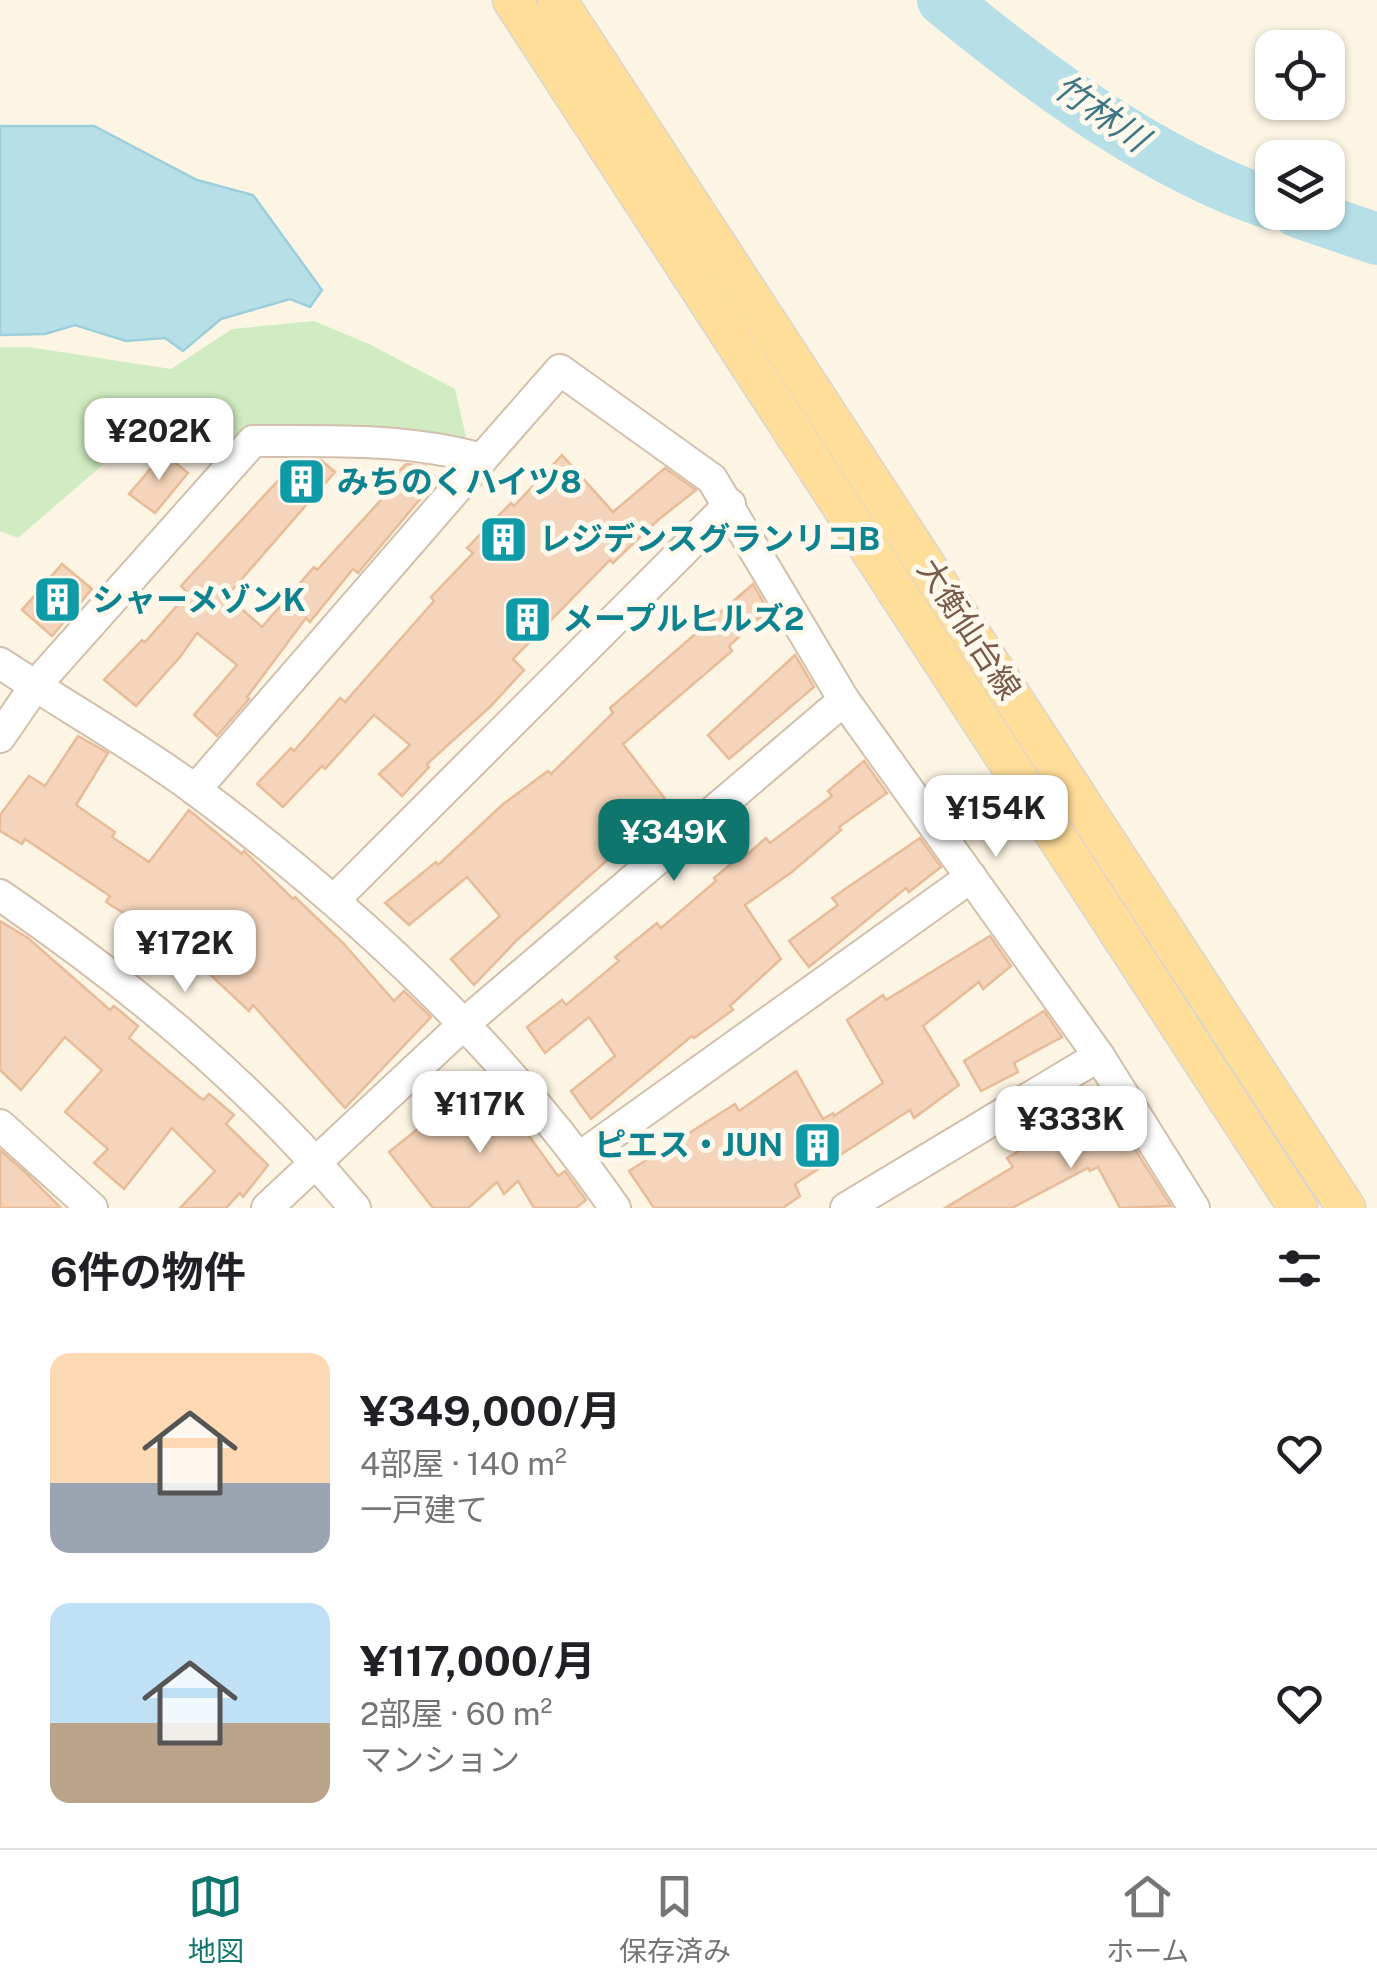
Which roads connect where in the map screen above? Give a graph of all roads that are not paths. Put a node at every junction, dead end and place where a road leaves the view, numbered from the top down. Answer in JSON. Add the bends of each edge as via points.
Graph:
{"nodes":[{"id":1,"x":512,"y":0,"type":"edge"},
{"id":2,"x":558,"y":0,"type":"edge"},
{"id":3,"x":482,"y":460,"type":"junction"},
{"id":4,"x":730,"y":504,"type":"junction"},
{"id":5,"x":0,"y":663,"type":"edge"},
{"id":6,"x":35,"y":686,"type":"junction"},
{"id":7,"x":844,"y":700,"type":"junction"},
{"id":8,"x":0,"y":737,"type":"edge"},
{"id":9,"x":195,"y":790,"type":"junction"},
{"id":10,"x":970,"y":877,"type":"junction"},
{"id":11,"x":0,"y":894,"type":"edge"},
{"id":12,"x":335,"y":899,"type":"junction"},
{"id":13,"x":465,"y":1023,"type":"junction"},
{"id":14,"x":1099,"y":1056,"type":"junction"},
{"id":15,"x":0,"y":1125,"type":"edge"},
{"id":16,"x":580,"y":1157,"type":"junction"},
{"id":17,"x":315,"y":1161,"type":"junction"},
{"id":18,"x":92,"y":1208,"type":"edge"},
{"id":19,"x":267,"y":1208,"type":"edge"},
{"id":20,"x":355,"y":1208,"type":"edge"},
{"id":21,"x":615,"y":1208,"type":"edge"},
{"id":22,"x":846,"y":1208,"type":"edge"},
{"id":23,"x":1194,"y":1208,"type":"edge"},
{"id":24,"x":1298,"y":1208,"type":"edge"},
{"id":25,"x":1346,"y":1208,"type":"edge"}],
"edges":[{"from":1,"to":24,"type":"main road","name":"大衡仙台線"},
{"from":2,"to":25,"type":"main road","name":"大衡仙台線"},
{"from":3,"to":4,"type":"street","via":[[560,370],[712,479]]},
{"from":3,"to":6,"type":"street","via":[[451,450],[356,440],[253,441]]},
{"from":3,"to":9,"type":"street"},
{"from":4,"to":7,"type":"street"},
{"from":4,"to":12,"type":"street"},
{"from":5,"to":6,"type":"street"},
{"from":6,"to":8,"type":"street"},
{"from":6,"to":9,"type":"street"},
{"from":7,"to":10,"type":"street"},
{"from":7,"to":13,"type":"street"},
{"from":9,"to":12,"type":"street"},
{"from":10,"to":14,"type":"street"},
{"from":10,"to":16,"type":"street"},
{"from":11,"to":17,"type":"street","via":[[182,1030]]},
{"from":12,"to":13,"type":"street"},
{"from":13,"to":16,"type":"street"},
{"from":13,"to":17,"type":"street"},
{"from":14,"to":22,"type":"street"},
{"from":14,"to":23,"type":"street"},
{"from":15,"to":18,"type":"street"},
{"from":16,"to":21,"type":"street"},
{"from":17,"to":19,"type":"street"},
{"from":17,"to":20,"type":"street"}]}
